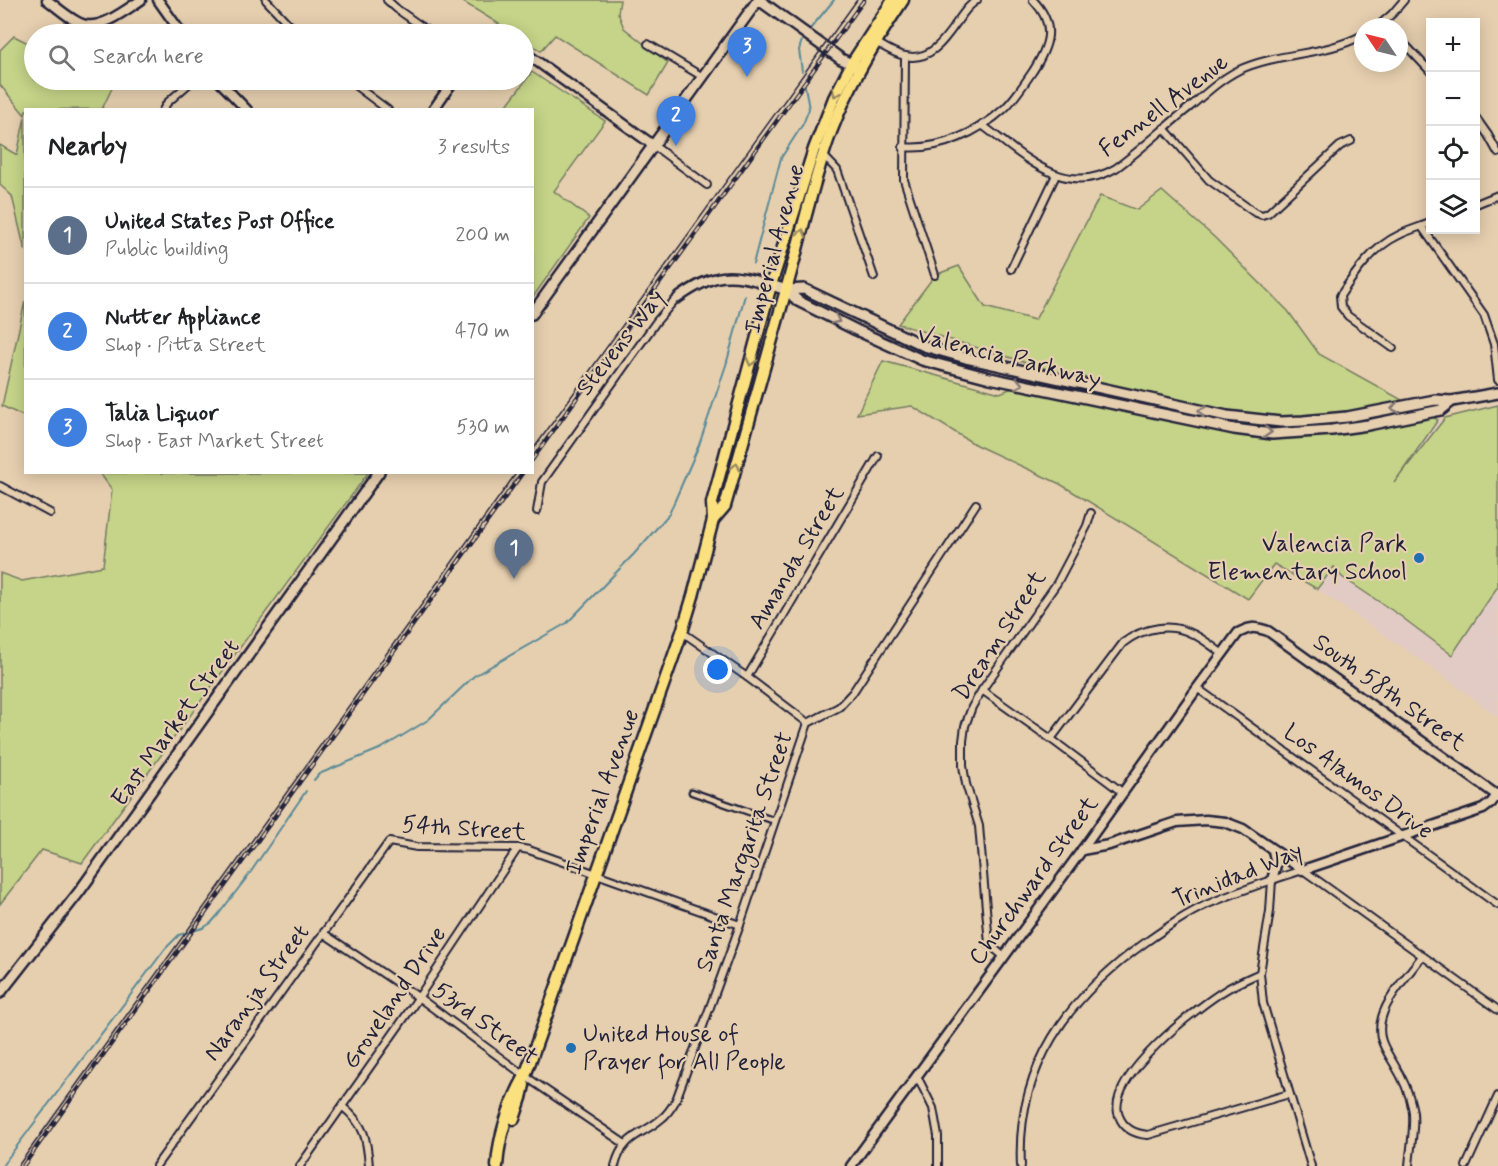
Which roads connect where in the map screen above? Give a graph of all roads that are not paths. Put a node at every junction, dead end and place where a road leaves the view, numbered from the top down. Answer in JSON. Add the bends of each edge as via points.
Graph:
{"nodes":[{"id":1,"x":47,"y":0,"type":"edge"},
{"id":2,"x":141,"y":0,"type":"edge"},
{"id":3,"x":158,"y":0,"type":"edge"},
{"id":4,"x":267,"y":0,"type":"edge"},
{"id":5,"x":387,"y":0,"type":"edge"},
{"id":6,"x":758,"y":0,"type":"edge"},
{"id":7,"x":893,"y":0,"type":"edge"},
{"id":8,"x":903,"y":0,"type":"edge"},
{"id":9,"x":977,"y":0,"type":"edge"},
{"id":10,"x":1033,"y":0,"type":"edge"},
{"id":11,"x":1404,"y":0,"type":"edge"},
{"id":12,"x":1391,"y":18,"type":"edge"},
{"id":13,"x":84,"y":24,"type":"edge"},
{"id":14,"x":94,"y":24,"type":"edge"},
{"id":15,"x":175,"y":24,"type":"edge"},
{"id":16,"x":289,"y":24,"type":"edge"},
{"id":17,"x":418,"y":24,"type":"edge"},
{"id":18,"x":872,"y":40,"type":"junction"},
{"id":19,"x":1354,"y":40,"type":"edge"},
{"id":20,"x":648,"y":44,"type":"dead end"},
{"id":21,"x":1408,"y":47,"type":"edge"},
{"id":22,"x":904,"y":56,"type":"junction"},
{"id":23,"x":534,"y":59,"type":"edge"},
{"id":24,"x":856,"y":66,"type":"junction"},
{"id":25,"x":1426,"y":66,"type":"edge"},
{"id":26,"x":703,"y":77,"type":"junction"},
{"id":27,"x":182,"y":90,"type":"edge"},
{"id":28,"x":228,"y":90,"type":"edge"},
{"id":29,"x":361,"y":90,"type":"edge"},
{"id":30,"x":447,"y":90,"type":"edge"},
{"id":31,"x":164,"y":108,"type":"edge"},
{"id":32,"x":245,"y":108,"type":"edge"},
{"id":33,"x":384,"y":108,"type":"edge"},
{"id":34,"x":434,"y":108,"type":"edge"},
{"id":35,"x":1480,"y":124,"type":"edge"},
{"id":36,"x":982,"y":125,"type":"junction"},
{"id":37,"x":1164,"y":128,"type":"junction"},
{"id":38,"x":1352,"y":141,"type":"dead end"},
{"id":39,"x":653,"y":146,"type":"junction"},
{"id":40,"x":903,"y":147,"type":"junction"},
{"id":41,"x":819,"y":152,"type":"junction"},
{"id":42,"x":1498,"y":153,"type":"edge"},
{"id":43,"x":1056,"y":176,"type":"junction"},
{"id":44,"x":707,"y":185,"type":"dead end"},
{"id":45,"x":1498,"y":195,"type":"edge"},
{"id":46,"x":1480,"y":202,"type":"edge"},
{"id":47,"x":1426,"y":225,"type":"edge"},
{"id":48,"x":1422,"y":227,"type":"junction"},
{"id":49,"x":1011,"y":269,"type":"dead end"},
{"id":50,"x":935,"y":275,"type":"dead end"},
{"id":51,"x":874,"y":277,"type":"dead end"},
{"id":52,"x":771,"y":285,"type":"junction"},
{"id":53,"x":787,"y":290,"type":"junction"},
{"id":54,"x":678,"y":298,"type":"joint"},
{"id":55,"x":534,"y":311,"type":"edge"},
{"id":56,"x":1393,"y":348,"type":"dead end"},
{"id":57,"x":1498,"y":380,"type":"edge"},
{"id":58,"x":1498,"y":393,"type":"edge"},
{"id":59,"x":1452,"y":401,"type":"junction"},
{"id":60,"x":878,"y":456,"type":"dead end"},
{"id":61,"x":378,"y":474,"type":"edge"},
{"id":62,"x":0,"y":486,"type":"edge"},
{"id":63,"x":976,"y":504,"type":"dead end"},
{"id":64,"x":537,"y":511,"type":"dead end"},
{"id":65,"x":50,"y":513,"type":"dead end"},
{"id":66,"x":1091,"y":513,"type":"dead end"},
{"id":67,"x":713,"y":520,"type":"junction"},
{"id":68,"x":1255,"y":627,"type":"joint"},
{"id":69,"x":682,"y":632,"type":"junction"},
{"id":70,"x":1223,"y":654,"type":"junction"},
{"id":71,"x":747,"y":677,"type":"junction"},
{"id":72,"x":1197,"y":688,"type":"junction"},
{"id":73,"x":982,"y":690,"type":"junction"},
{"id":74,"x":808,"y":723,"type":"junction"},
{"id":75,"x":1052,"y":739,"type":"junction"},
{"id":76,"x":692,"y":792,"type":"dead end"},
{"id":77,"x":1122,"y":792,"type":"junction"},
{"id":78,"x":1498,"y":795,"type":"edge"},
{"id":79,"x":775,"y":821,"type":"junction"},
{"id":80,"x":1403,"y":836,"type":"junction"},
{"id":81,"x":389,"y":842,"type":"joint"},
{"id":82,"x":518,"y":848,"type":"junction"},
{"id":83,"x":1082,"y":850,"type":"junction"},
{"id":84,"x":1274,"y":850,"type":"junction"},
{"id":85,"x":1303,"y":870,"type":"junction"},
{"id":86,"x":596,"y":874,"type":"junction"},
{"id":87,"x":1272,"y":880,"type":"junction"},
{"id":88,"x":1498,"y":905,"type":"edge"},
{"id":89,"x":740,"y":925,"type":"junction"},
{"id":90,"x":323,"y":933,"type":"junction"},
{"id":91,"x":1003,"y":956,"type":"junction"},
{"id":92,"x":1422,"y":956,"type":"junction"},
{"id":93,"x":1260,"y":973,"type":"junction"},
{"id":94,"x":0,"y":993,"type":"edge"},
{"id":95,"x":418,"y":997,"type":"junction"},
{"id":96,"x":1498,"y":1010,"type":"edge"},
{"id":97,"x":525,"y":1076,"type":"junction"},
{"id":98,"x":917,"y":1076,"type":"junction"},
{"id":99,"x":1289,"y":1094,"type":"junction"},
{"id":100,"x":1498,"y":1096,"type":"edge"},
{"id":101,"x":343,"y":1107,"type":"junction"},
{"id":102,"x":625,"y":1144,"type":"junction"},
{"id":103,"x":156,"y":1166,"type":"edge"},
{"id":104,"x":300,"y":1166,"type":"edge"},
{"id":105,"x":369,"y":1166,"type":"edge"},
{"id":106,"x":497,"y":1166,"type":"edge"},
{"id":107,"x":504,"y":1166,"type":"edge"},
{"id":108,"x":615,"y":1166,"type":"edge"},
{"id":109,"x":851,"y":1166,"type":"edge"},
{"id":110,"x":938,"y":1166,"type":"edge"},
{"id":111,"x":1021,"y":1166,"type":"edge"},
{"id":112,"x":1311,"y":1166,"type":"edge"},
{"id":113,"x":1408,"y":1166,"type":"edge"},
{"id":114,"x":1466,"y":1166,"type":"edge"}],
"edges":[{"from":1,"to":13,"type":"street"},
{"from":2,"to":14,"type":"street"},
{"from":3,"to":15,"type":"street"},
{"from":4,"to":16,"type":"street"},
{"from":5,"to":17,"type":"street"},
{"from":6,"to":24,"type":"main road"},
{"from":6,"to":26,"type":"main road"},
{"from":7,"to":18,"type":"main road","name":"Imperial Avenue"},
{"from":8,"to":18,"type":"main road","name":"Imperial Avenue"},
{"from":9,"to":22,"type":"street","via":[[935,49]]},
{"from":10,"to":36,"type":"street","via":[[1048,28],[1044,54],[1005,108]]},
{"from":11,"to":12,"type":"street"},
{"from":18,"to":22,"type":"street"},
{"from":18,"to":24,"type":"main road","name":"Imperial Avenue"},
{"from":19,"to":37,"type":"street","name":"Fennell Avenue","via":[[1237,71]]},
{"from":20,"to":26,"type":"street"},
{"from":21,"to":25,"type":"street"},
{"from":22,"to":40,"type":"street"},
{"from":23,"to":39,"type":"street"},
{"from":24,"to":41,"type":"main road","name":"Imperial Avenue","via":[[834,98]]},
{"from":26,"to":39,"type":"main road"},
{"from":27,"to":31,"type":"street"},
{"from":28,"to":32,"type":"street"},
{"from":29,"to":33,"type":"street"},
{"from":30,"to":34,"type":"street"},
{"from":35,"to":42,"type":"street"},
{"from":36,"to":40,"type":"street","via":[[939,143]]},
{"from":36,"to":43,"type":"street"},
{"from":37,"to":38,"type":"street","via":[[1209,180],[1262,214],[1268,213],[1340,146]]},
{"from":37,"to":43,"type":"street","name":"Fennell Avenue","via":[[1104,175],[1074,179]]},
{"from":39,"to":44,"type":"street"},
{"from":39,"to":55,"type":"main road"},
{"from":40,"to":50,"type":"street","via":[[904,180]]},
{"from":41,"to":51,"type":"street","via":[[837,170]]},
{"from":41,"to":52,"type":"main road","name":"Imperial Avenue"},
{"from":53,"to":41,"type":"main road","name":"Imperial Avenue","one_way":true},
{"from":43,"to":49,"type":"street"},
{"from":45,"to":46,"type":"street"},
{"from":47,"to":48,"type":"street"},
{"from":48,"to":56,"type":"street","via":[[1384,244],[1340,296],[1341,307],[1348,316]]},
{"from":48,"to":57,"type":"street","via":[[1484,315],[1494,344]]},
{"from":52,"to":53,"type":"main road","name":"Stevens Way"},
{"from":52,"to":54,"type":"street","name":"Stevens Way","via":[[732,275],[708,279]]},
{"from":52,"to":67,"type":"main road","name":"Imperial Avenue","one_way":true,"via":[[712,503]]},
{"from":59,"to":53,"type":"main road","name":"Valencia Parkway","one_way":true,"via":[[1435,400],[1303,422],[1227,416],[924,346],[804,289]]},
{"from":53,"to":59,"type":"main road","name":"Valencia Parkway","one_way":true,"via":[[798,301],[922,360],[1234,429],[1272,434],[1332,430],[1441,410]]},
{"from":67,"to":53,"type":"main road","name":"Imperial Avenue","one_way":true,"via":[[725,506]]},
{"from":54,"to":64,"type":"street","name":"Stevens Way","via":[[656,322],[542,482]]},
{"from":58,"to":59,"type":"main road","name":"Valencia Parkway"},
{"from":60,"to":71,"type":"street","name":"Amanda Street"},
{"from":61,"to":94,"type":"main road","name":"East Market Street","via":[[79,892]]},
{"from":62,"to":65,"type":"street"},
{"from":63,"to":74,"type":"street","name":"Santa Margarita Street","via":[[853,692],[839,707]]},
{"from":66,"to":73,"type":"street","name":"Dream Street","via":[[1057,583]]},
{"from":67,"to":69,"type":"main road","name":"Imperial Avenue"},
{"from":68,"to":70,"type":"street","name":"Churchward Street","via":[[1239,633]]},
{"from":68,"to":78,"type":"street","name":"South 58th Street","via":[[1268,631]]},
{"from":69,"to":71,"type":"street"},
{"from":69,"to":86,"type":"main road","name":"Imperial Avenue"},
{"from":70,"to":72,"type":"street","name":"Churchward Street"},
{"from":70,"to":75,"type":"street","via":[[1198,636],[1176,628],[1159,627],[1136,634],[1123,643]]},
{"from":71,"to":74,"type":"street"},
{"from":72,"to":77,"type":"street","name":"Churchward Street"},
{"from":72,"to":80,"type":"street","name":"Los Alamos Drive"},
{"from":73,"to":75,"type":"street"},
{"from":73,"to":91,"type":"street","name":"Dream Street","via":[[965,726],[963,766],[979,826],[989,944]]},
{"from":74,"to":79,"type":"street","name":"Santa Margarita Street"},
{"from":75,"to":77,"type":"street"},
{"from":76,"to":79,"type":"street"},
{"from":77,"to":83,"type":"street","name":"Churchward Street"},
{"from":78,"to":80,"type":"street","name":"Trinidad Way","via":[[1483,809]]},
{"from":79,"to":89,"type":"street","name":"Santa Margarita Street"},
{"from":80,"to":85,"type":"street","name":"Trinidad Way"},
{"from":80,"to":88,"type":"street","name":"Los Alamos Drive"},
{"from":81,"to":82,"type":"street","name":"54th Street","via":[[417,848]]},
{"from":81,"to":90,"type":"street","name":"Naranja Street"},
{"from":82,"to":86,"type":"street","name":"54th Street"},
{"from":82,"to":95,"type":"street","name":"Groveland Drive"},
{"from":83,"to":84,"type":"street","via":[[1177,822],[1206,820],[1243,829]]},
{"from":83,"to":91,"type":"street","name":"Churchward Street"},
{"from":84,"to":85,"type":"street"},
{"from":84,"to":87,"type":"street"},
{"from":85,"to":87,"type":"street","name":"Trinidad Way"},
{"from":85,"to":92,"type":"street"},
{"from":86,"to":89,"type":"street","name":"54th Street"},
{"from":86,"to":97,"type":"main road","name":"Imperial Avenue"},
{"from":87,"to":93,"type":"street"},
{"from":87,"to":111,"type":"street","name":"Trinidad Way","via":[[1208,904],[1177,921],[1120,961],[1086,993],[1043,1052],[1022,1128]]},
{"from":89,"to":102,"type":"street","name":"Santa Margarita Street","via":[[676,1100],[660,1121]]},
{"from":90,"to":95,"type":"street","name":"53rd Street"},
{"from":90,"to":103,"type":"street","name":"Naranja Street"},
{"from":91,"to":98,"type":"street","name":"Churchward Street"},
{"from":92,"to":96,"type":"street"},
{"from":92,"to":113,"type":"street","via":[[1390,1000],[1380,1027],[1384,1049],[1413,1108]]},
{"from":93,"to":99,"type":"street","via":[[1263,1004]]},
{"from":93,"to":99,"type":"street","via":[[1210,1000],[1160,1042],[1122,1089],[1118,1113],[1132,1131],[1148,1135]]},
{"from":95,"to":97,"type":"street","name":"53rd Street"},
{"from":95,"to":101,"type":"street","name":"Groveland Drive"},
{"from":97,"to":102,"type":"street","name":"53rd Street"},
{"from":97,"to":106,"type":"main road","name":"Imperial Avenue","via":[[504,1127]]},
{"from":97,"to":107,"type":"main road","name":"Imperial Avenue"},
{"from":98,"to":109,"type":"street","name":"Churchward Street"},
{"from":98,"to":110,"type":"street","via":[[933,1108]]},
{"from":99,"to":112,"type":"street"},
{"from":100,"to":114,"type":"street"},
{"from":101,"to":104,"type":"street","name":"Groveland Drive"},
{"from":101,"to":105,"type":"street","via":[[364,1132]]},
{"from":102,"to":108,"type":"street","name":"Santa Margarita Street"}]}
